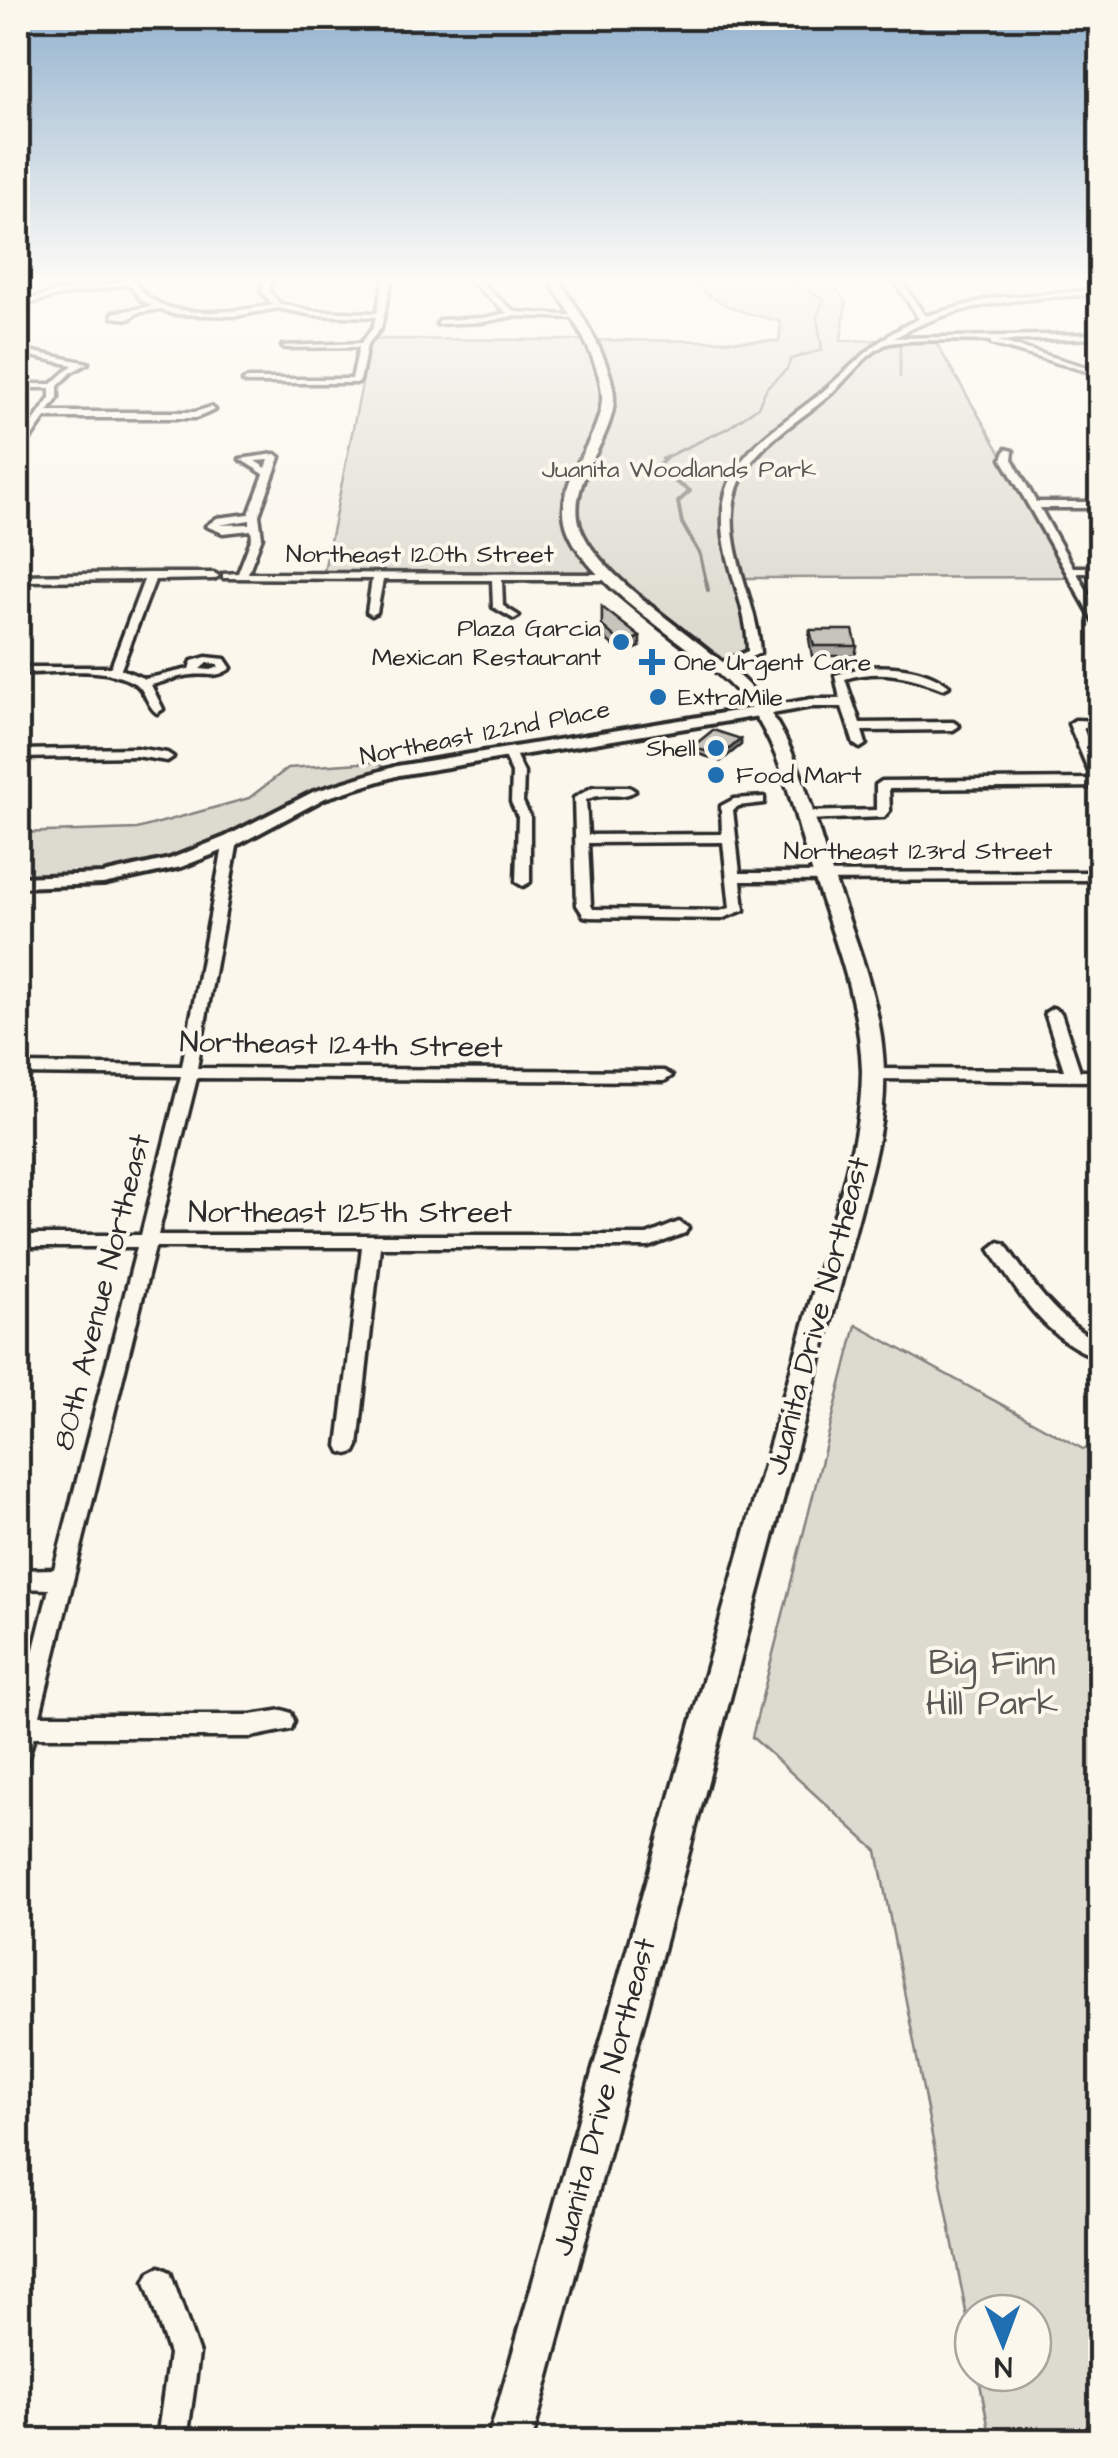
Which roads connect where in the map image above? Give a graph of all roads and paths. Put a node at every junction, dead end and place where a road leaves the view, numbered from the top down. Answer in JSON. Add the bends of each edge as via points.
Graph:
{"nodes":[{"id":1,"x":54,"y":393,"type":"edge"},
{"id":2,"x":608,"y":393,"type":"edge"},
{"id":3,"x":828,"y":393,"type":"edge"},
{"id":4,"x":212,"y":410,"type":"dead end"},
{"id":5,"x":44,"y":415,"type":"junction"},
{"id":6,"x":18,"y":450,"type":"edge"},
{"id":7,"x":1009,"y":451,"type":"dead end"},
{"id":8,"x":269,"y":473,"type":"dead end"},
{"id":9,"x":1034,"y":505,"type":"junction"},
{"id":10,"x":1100,"y":505,"type":"edge"},
{"id":11,"x":1071,"y":570,"type":"junction"},
{"id":12,"x":1100,"y":570,"type":"edge"},
{"id":13,"x":151,"y":576,"type":"junction"},
{"id":14,"x":242,"y":576,"type":"junction"},
{"id":15,"x":378,"y":576,"type":"junction"},
{"id":16,"x":497,"y":577,"type":"junction"},
{"id":17,"x":612,"y":577,"type":"junction"},
{"id":18,"x":18,"y":578,"type":"edge"},
{"id":19,"x":372,"y":612,"type":"dead end"},
{"id":20,"x":514,"y":616,"type":"dead end"},
{"id":21,"x":1100,"y":624,"type":"edge"},
{"id":22,"x":720,"y":667,"type":"junction"},
{"id":23,"x":18,"y":670,"type":"edge"},
{"id":24,"x":114,"y":670,"type":"junction"},
{"id":25,"x":194,"y":671,"type":"dead end"},
{"id":26,"x":144,"y":682,"type":"junction"},
{"id":27,"x":943,"y":686,"type":"dead end"},
{"id":28,"x":844,"y":703,"type":"junction"},
{"id":29,"x":157,"y":708,"type":"dead end"},
{"id":30,"x":760,"y":712,"type":"junction"},
{"id":31,"x":1100,"y":724,"type":"edge"},
{"id":32,"x":952,"y":726,"type":"dead end"},
{"id":33,"x":854,"y":727,"type":"junction"},
{"id":34,"x":860,"y":744,"type":"dead end"},
{"id":35,"x":508,"y":752,"type":"junction"},
{"id":36,"x":18,"y":754,"type":"edge"},
{"id":37,"x":167,"y":757,"type":"dead end"},
{"id":38,"x":629,"y":791,"type":"dead end"},
{"id":39,"x":759,"y":800,"type":"dead end"},
{"id":40,"x":804,"y":816,"type":"junction"},
{"id":41,"x":582,"y":838,"type":"junction"},
{"id":42,"x":729,"y":838,"type":"junction"},
{"id":43,"x":231,"y":841,"type":"junction"},
{"id":44,"x":824,"y":876,"type":"junction"},
{"id":45,"x":1100,"y":876,"type":"edge"},
{"id":46,"x":735,"y":877,"type":"junction"},
{"id":47,"x":18,"y":882,"type":"edge"},
{"id":48,"x":523,"y":882,"type":"dead end"},
{"id":49,"x":1053,"y":1013,"type":"dead end"},
{"id":50,"x":18,"y":1069,"type":"edge"},
{"id":51,"x":190,"y":1073,"type":"junction"},
{"id":52,"x":873,"y":1074,"type":"junction"},
{"id":53,"x":664,"y":1076,"type":"dead end"},
{"id":54,"x":1074,"y":1076,"type":"junction"},
{"id":55,"x":1100,"y":1076,"type":"edge"},
{"id":56,"x":679,"y":1228,"type":"dead end"},
{"id":57,"x":372,"y":1240,"type":"junction"},
{"id":58,"x":146,"y":1241,"type":"junction"},
{"id":59,"x":18,"y":1242,"type":"edge"},
{"id":60,"x":999,"y":1250,"type":"dead end"},
{"id":61,"x":1100,"y":1350,"type":"edge"},
{"id":62,"x":348,"y":1446,"type":"dead end"},
{"id":63,"x":18,"y":1579,"type":"edge"},
{"id":64,"x":60,"y":1579,"type":"junction"},
{"id":65,"x":282,"y":1720,"type":"dead end"},
{"id":66,"x":25,"y":1726,"type":"junction"},
{"id":67,"x":18,"y":1756,"type":"edge"},
{"id":68,"x":160,"y":2282,"type":"dead end"},
{"id":69,"x":172,"y":2440,"type":"edge"},
{"id":70,"x":510,"y":2440,"type":"edge"}],
"edges":[{"from":1,"to":5,"type":"street"},
{"from":2,"to":17,"type":"main road","name":"Juanita Drive Northeast","via":[[571,513],[578,539]]},
{"from":3,"to":22,"type":"street","via":[[773,434],[742,468],[730,495],[728,525],[754,653]]},
{"from":4,"to":5,"type":"street"},
{"from":5,"to":6,"type":"street"},
{"from":7,"to":9,"type":"street","via":[[1007,459]]},
{"from":8,"to":14,"type":"street"},
{"from":9,"to":10,"type":"street"},
{"from":9,"to":11,"type":"street"},
{"from":11,"to":12,"type":"street"},
{"from":11,"to":21,"type":"street"},
{"from":13,"to":14,"type":"street","name":"Northeast 120th Street"},
{"from":13,"to":18,"type":"street","name":"Northeast 120th Street"},
{"from":13,"to":24,"type":"street"},
{"from":14,"to":15,"type":"street","name":"Northeast 120th Street"},
{"from":15,"to":16,"type":"street","name":"Northeast 120th Street"},
{"from":15,"to":19,"type":"street"},
{"from":16,"to":17,"type":"street","name":"Northeast 120th Street"},
{"from":16,"to":20,"type":"street","via":[[498,606]]},
{"from":17,"to":22,"type":"main road","name":"Juanita Drive Northeast"},
{"from":22,"to":30,"type":"main road","name":"Juanita Drive Northeast"},
{"from":23,"to":24,"type":"street"},
{"from":24,"to":26,"type":"street"},
{"from":25,"to":26,"type":"street"},
{"from":26,"to":29,"type":"street"},
{"from":27,"to":28,"type":"street","via":[[925,673],[851,672],[839,677]]},
{"from":28,"to":30,"type":"street"},
{"from":28,"to":33,"type":"street"},
{"from":30,"to":35,"type":"street","name":"Northeast 122nd Place"},
{"from":30,"to":40,"type":"main road","name":"Juanita Drive Northeast","via":[[782,749]]},
{"from":31,"to":40,"type":"street","via":[[1075,724],[1100,784],[882,784],[879,814]]},
{"from":32,"to":33,"type":"street"},
{"from":33,"to":34,"type":"street"},
{"from":35,"to":43,"type":"street","name":"Northeast 122nd Place","via":[[347,785]]},
{"from":35,"to":48,"type":"street","via":[[524,817]]},
{"from":36,"to":37,"type":"street"},
{"from":38,"to":41,"type":"street","via":[[584,794]]},
{"from":39,"to":42,"type":"street","via":[[726,810]]},
{"from":40,"to":44,"type":"main road","name":"Juanita Drive Northeast"},
{"from":41,"to":42,"type":"street"},
{"from":41,"to":46,"type":"street","via":[[587,911],[721,915],[739,904]]},
{"from":42,"to":46,"type":"street"},
{"from":43,"to":47,"type":"street","via":[[138,873]]},
{"from":43,"to":51,"type":"street","name":"80th Avenue Northeast"},
{"from":44,"to":45,"type":"street","name":"Northeast 123rd Street"},
{"from":44,"to":46,"type":"street","name":"Northeast 123rd Street"},
{"from":44,"to":52,"type":"main road","name":"Juanita Drive Northeast","via":[[858,985]]},
{"from":49,"to":54,"type":"street"},
{"from":50,"to":51,"type":"street","name":"Northeast 124th Street"},
{"from":51,"to":53,"type":"street","name":"Northeast 124th Street"},
{"from":51,"to":58,"type":"street","name":"80th Avenue Northeast"},
{"from":52,"to":54,"type":"street"},
{"from":52,"to":70,"type":"main road","name":"Juanita Drive Northeast","via":[[867,1137],[841,1238]]},
{"from":54,"to":55,"type":"street"},
{"from":56,"to":57,"type":"street","name":"Northeast 125th Street","via":[[649,1240]]},
{"from":57,"to":58,"type":"street","name":"Northeast 125th Street"},
{"from":57,"to":62,"type":"street"},
{"from":58,"to":59,"type":"street","name":"Northeast 125th Street"},
{"from":58,"to":64,"type":"street","name":"80th Avenue Northeast"},
{"from":60,"to":61,"type":"street","via":[[1048,1318],[1074,1340]]},
{"from":63,"to":64,"type":"street"},
{"from":64,"to":66,"type":"street","name":"80th Avenue Northeast"},
{"from":65,"to":66,"type":"street","via":[[251,1726]]},
{"from":66,"to":67,"type":"street","name":"80th Avenue Northeast"},
{"from":68,"to":69,"type":"street","via":[[184,2354]]}]}
